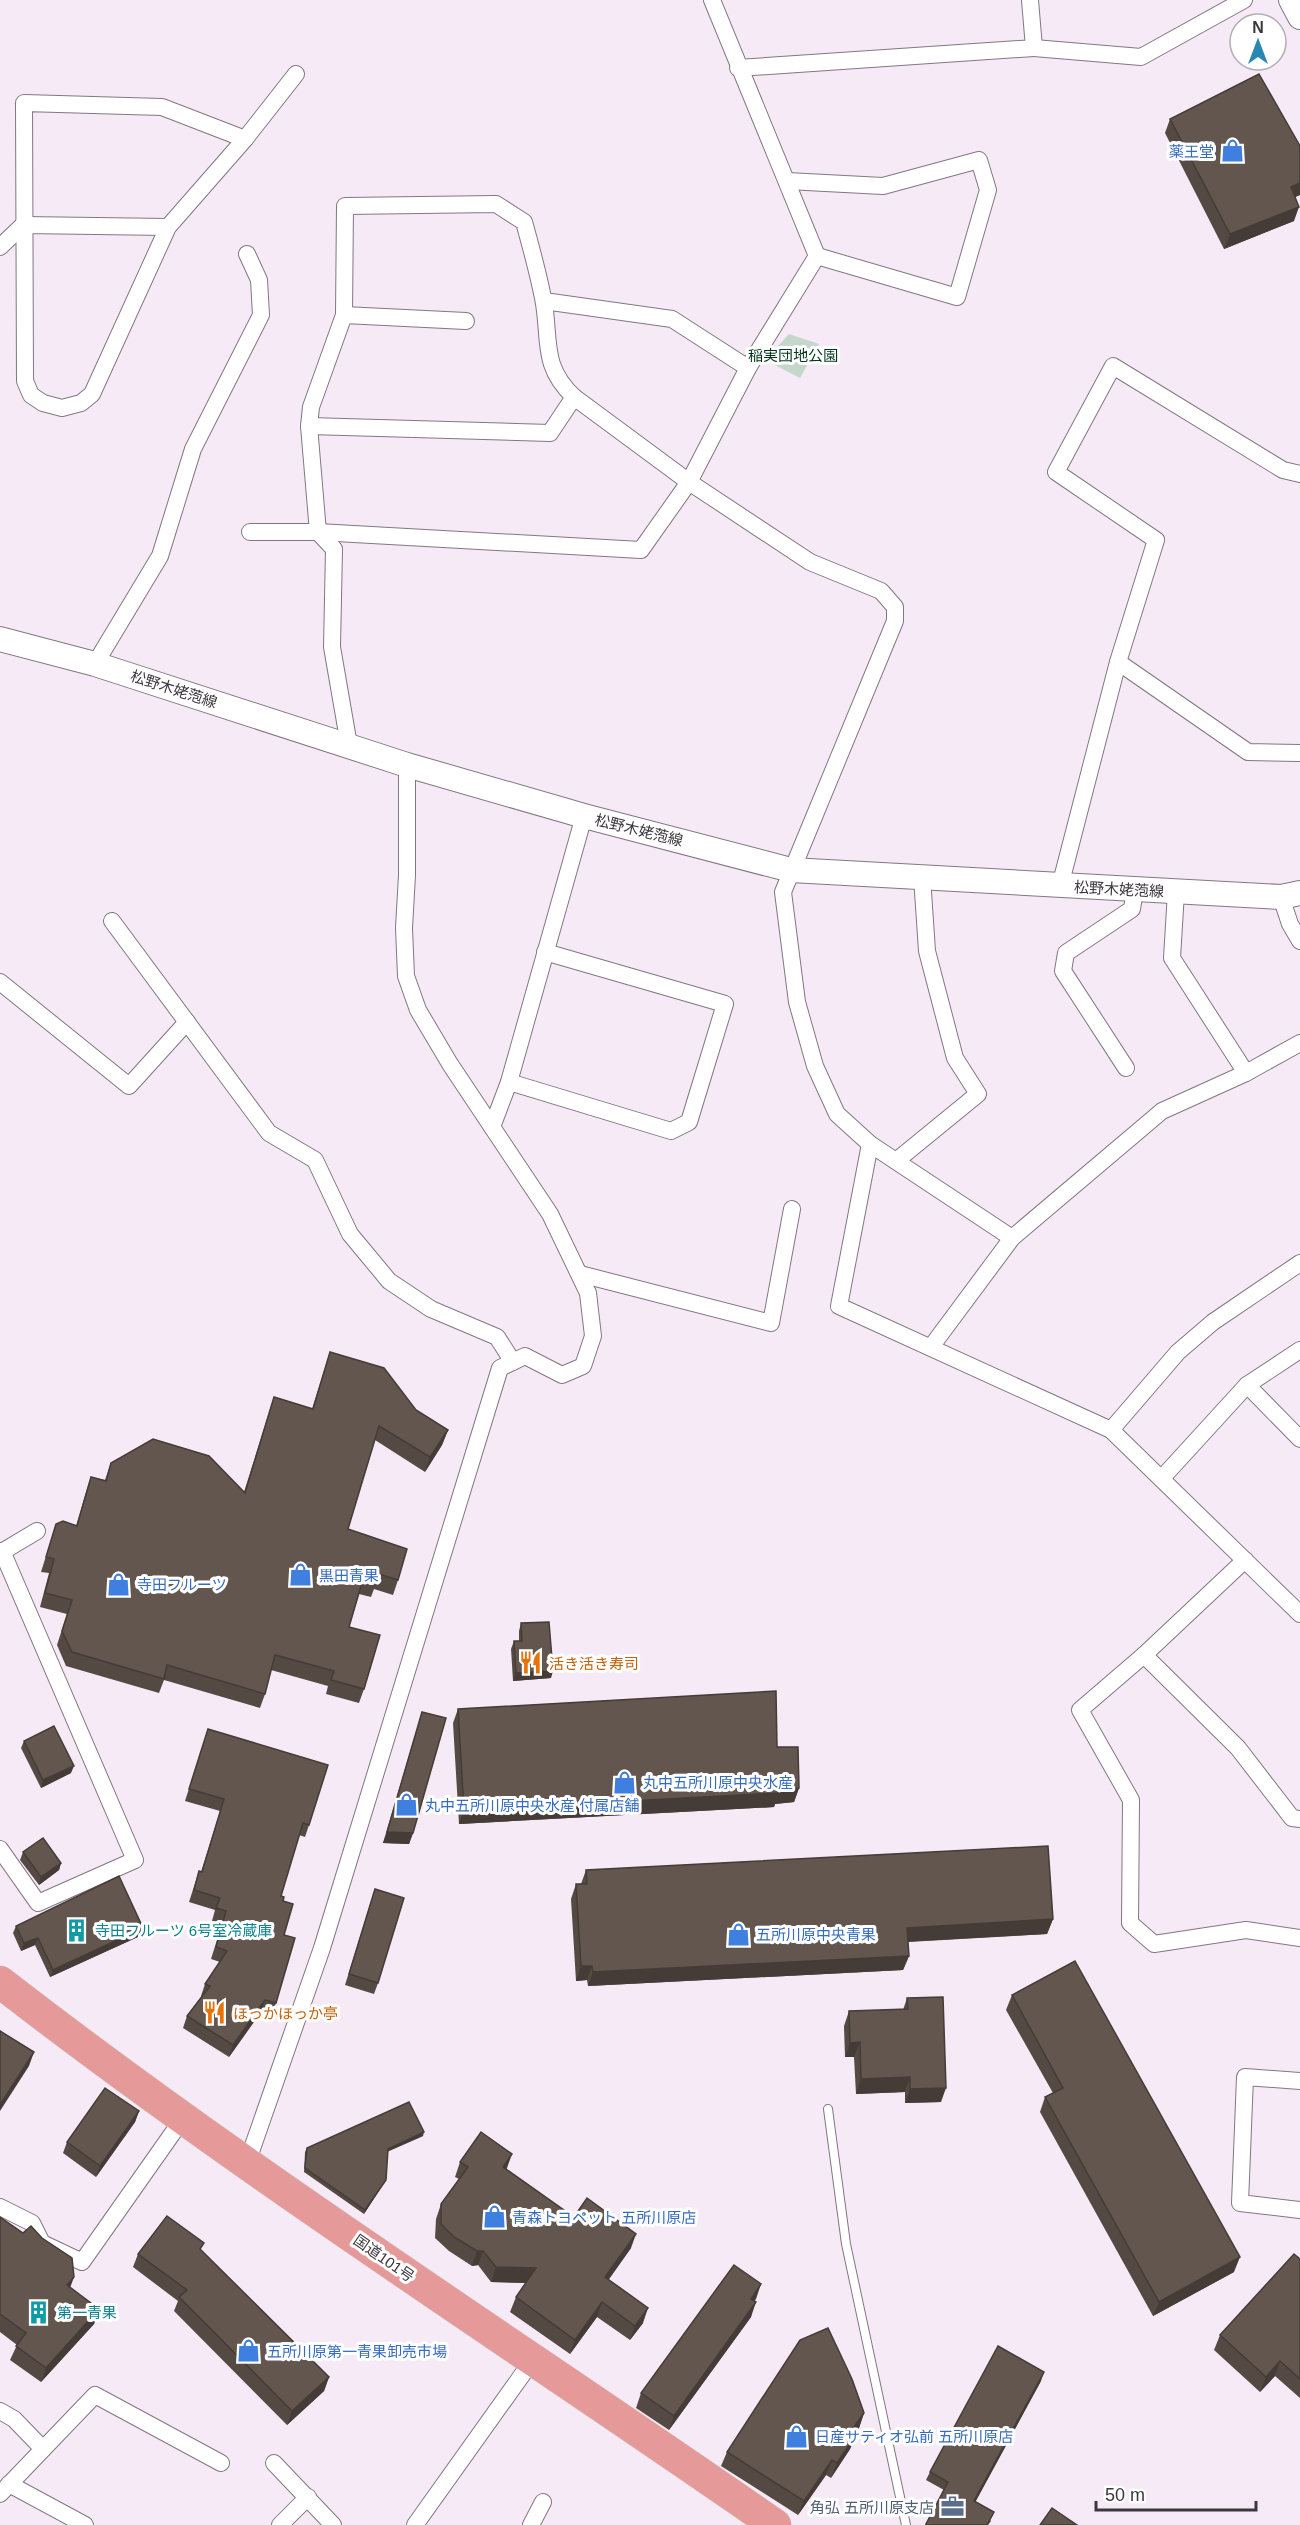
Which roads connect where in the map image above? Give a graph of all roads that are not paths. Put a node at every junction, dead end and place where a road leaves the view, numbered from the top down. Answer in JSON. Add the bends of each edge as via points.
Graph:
{"nodes":[{"id":1,"x":711,"y":0,"type":"edge"},
{"id":2,"x":1030,"y":0,"type":"edge"},
{"id":3,"x":1244,"y":0,"type":"edge"},
{"id":4,"x":1291,"y":0,"type":"edge"},
{"id":5,"x":1300,"y":17,"type":"edge"},
{"id":6,"x":1034,"y":48,"type":"junction"},
{"id":7,"x":738,"y":68,"type":"junction"},
{"id":8,"x":296,"y":74,"type":"dead end"},
{"id":9,"x":245,"y":140,"type":"junction"},
{"id":10,"x":787,"y":182,"type":"junction"},
{"id":11,"x":23,"y":225,"type":"junction"},
{"id":12,"x":168,"y":227,"type":"junction"},
{"id":13,"x":0,"y":247,"type":"edge"},
{"id":14,"x":247,"y":254,"type":"dead end"},
{"id":15,"x":818,"y":256,"type":"junction"},
{"id":16,"x":544,"y":301,"type":"junction"},
{"id":17,"x":344,"y":315,"type":"junction"},
{"id":18,"x":466,"y":321,"type":"dead end"},
{"id":19,"x":748,"y":368,"type":"junction"},
{"id":20,"x":574,"y":397,"type":"junction"},
{"id":21,"x":309,"y":426,"type":"junction"},
{"id":22,"x":1300,"y":474,"type":"edge"},
{"id":23,"x":689,"y":482,"type":"junction"},
{"id":24,"x":250,"y":531,"type":"dead end"},
{"id":25,"x":318,"y":531,"type":"junction"},
{"id":26,"x":0,"y":639,"type":"edge"},
{"id":27,"x":1118,"y":662,"type":"junction"},
{"id":28,"x":95,"y":664,"type":"junction"},
{"id":29,"x":350,"y":745,"type":"junction"},
{"id":30,"x":1300,"y":753,"type":"edge"},
{"id":31,"x":407,"y":765,"type":"junction"},
{"id":32,"x":584,"y":816,"type":"junction"},
{"id":33,"x":791,"y":870,"type":"junction"},
{"id":34,"x":922,"y":877,"type":"junction"},
{"id":35,"x":1300,"y":879,"type":"edge"},
{"id":36,"x":1060,"y":886,"type":"junction"},
{"id":37,"x":1136,"y":890,"type":"junction"},
{"id":38,"x":1176,"y":892,"type":"junction"},
{"id":39,"x":1294,"y":894,"type":"edge"},
{"id":40,"x":112,"y":921,"type":"dead end"},
{"id":41,"x":1300,"y":941,"type":"edge"},
{"id":42,"x":545,"y":952,"type":"junction"},
{"id":43,"x":0,"y":982,"type":"edge"},
{"id":44,"x":187,"y":1022,"type":"junction"},
{"id":45,"x":1300,"y":1043,"type":"edge"},
{"id":46,"x":1126,"y":1068,"type":"dead end"},
{"id":47,"x":1246,"y":1073,"type":"junction"},
{"id":48,"x":509,"y":1082,"type":"junction"},
{"id":49,"x":492,"y":1127,"type":"junction"},
{"id":50,"x":870,"y":1144,"type":"junction"},
{"id":51,"x":896,"y":1161,"type":"junction"},
{"id":52,"x":792,"y":1209,"type":"dead end"},
{"id":53,"x":1012,"y":1238,"type":"junction"},
{"id":54,"x":1300,"y":1263,"type":"edge"},
{"id":55,"x":580,"y":1274,"type":"junction"},
{"id":56,"x":931,"y":1347,"type":"junction"},
{"id":57,"x":1300,"y":1350,"type":"edge"},
{"id":58,"x":513,"y":1362,"type":"junction"},
{"id":59,"x":1248,"y":1385,"type":"junction"},
{"id":60,"x":1111,"y":1430,"type":"junction"},
{"id":61,"x":1300,"y":1439,"type":"edge"},
{"id":62,"x":1162,"y":1478,"type":"junction"},
{"id":63,"x":37,"y":1531,"type":"dead end"},
{"id":64,"x":1,"y":1552,"type":"edge"},
{"id":65,"x":1245,"y":1560,"type":"junction"},
{"id":66,"x":1300,"y":1614,"type":"edge"},
{"id":67,"x":1144,"y":1655,"type":"junction"},
{"id":68,"x":1300,"y":1819,"type":"edge"},
{"id":69,"x":0,"y":1849,"type":"edge"},
{"id":70,"x":1300,"y":1938,"type":"edge"},
{"id":71,"x":0,"y":1982,"type":"edge"},
{"id":72,"x":1300,"y":2081,"type":"edge"},
{"id":73,"x":828,"y":2109,"type":"dead end"},
{"id":74,"x":184,"y":2117,"type":"junction"},
{"id":75,"x":248,"y":2163,"type":"junction"},
{"id":76,"x":0,"y":2207,"type":"edge"},
{"id":77,"x":1300,"y":2210,"type":"edge"},
{"id":78,"x":532,"y":2361,"type":"junction"},
{"id":79,"x":0,"y":2411,"type":"edge"},
{"id":80,"x":43,"y":2449,"type":"junction"},
{"id":81,"x":221,"y":2463,"type":"dead end"},
{"id":82,"x":274,"y":2463,"type":"dead end"},
{"id":83,"x":5,"y":2489,"type":"edge"},
{"id":84,"x":308,"y":2497,"type":"junction"},
{"id":85,"x":543,"y":2502,"type":"dead end"},
{"id":86,"x":85,"y":2525,"type":"edge"},
{"id":87,"x":280,"y":2525,"type":"edge"},
{"id":88,"x":333,"y":2525,"type":"edge"},
{"id":89,"x":415,"y":2525,"type":"edge"},
{"id":90,"x":531,"y":2525,"type":"edge"},
{"id":91,"x":775,"y":2525,"type":"edge"},
{"id":92,"x":906,"y":2525,"type":"edge"}],
"edges":[{"from":1,"to":7,"type":"street"},
{"from":2,"to":6,"type":"street"},
{"from":3,"to":6,"type":"street","via":[[1141,57]]},
{"from":4,"to":5,"type":"main road"},
{"from":6,"to":7,"type":"street"},
{"from":7,"to":10,"type":"street"},
{"from":8,"to":9,"type":"street"},
{"from":9,"to":11,"type":"street","via":[[162,107],[24,103]]},
{"from":9,"to":12,"type":"street"},
{"from":10,"to":15,"type":"street"},
{"from":10,"to":15,"type":"street","via":[[884,186],[979,160],[988,190],[957,297]]},
{"from":11,"to":12,"type":"street"},
{"from":11,"to":12,"type":"street","via":[[25,381],[31,396],[62,408],[81,403],[92,394]]},
{"from":11,"to":13,"type":"street"},
{"from":14,"to":28,"type":"street","via":[[259,280],[261,315],[192,449],[160,556]]},
{"from":15,"to":19,"type":"street"},
{"from":16,"to":17,"type":"street","via":[[524,222],[496,204],[345,206]]},
{"from":16,"to":19,"type":"street","via":[[672,319]]},
{"from":16,"to":20,"type":"street","via":[[552,364],[559,383]]},
{"from":17,"to":18,"type":"street"},
{"from":17,"to":21,"type":"street","via":[[311,407]]},
{"from":19,"to":23,"type":"street"},
{"from":20,"to":21,"type":"street","via":[[550,433]]},
{"from":20,"to":23,"type":"street"},
{"from":21,"to":25,"type":"street"},
{"from":22,"to":27,"type":"street","via":[[1283,470],[1113,366],[1056,472],[1156,540]]},
{"from":23,"to":25,"type":"street","via":[[641,550]]},
{"from":23,"to":33,"type":"street","via":[[810,562],[881,591],[895,607],[895,621]]},
{"from":24,"to":25,"type":"street"},
{"from":25,"to":29,"type":"street","via":[[334,549],[332,647]]},
{"from":26,"to":28,"type":"main road","name":"松野木姥萢線"},
{"from":27,"to":30,"type":"street","via":[[1248,752]]},
{"from":27,"to":36,"type":"street"},
{"from":28,"to":29,"type":"main road","name":"松野木姥萢線"},
{"from":29,"to":31,"type":"main road","name":"松野木姥萢線"},
{"from":31,"to":32,"type":"main road","name":"松野木姥萢線"},
{"from":31,"to":49,"type":"street","via":[[406,976],[418,1010]]},
{"from":32,"to":33,"type":"main road","name":"松野木姥萢線"},
{"from":32,"to":42,"type":"street"},
{"from":33,"to":34,"type":"main road","name":"松野木姥萢線"},
{"from":33,"to":50,"type":"street","via":[[783,892],[784,903],[797,1002],[815,1066],[837,1114]]},
{"from":34,"to":36,"type":"main road","name":"松野木姥萢線"},
{"from":34,"to":51,"type":"street","via":[[927,951],[956,1058],[978,1094]]},
{"from":35,"to":39,"type":"street"},
{"from":36,"to":37,"type":"main road","name":"松野木姥萢線"},
{"from":37,"to":38,"type":"main road","name":"松野木姥萢線"},
{"from":37,"to":46,"type":"street","via":[[1132,909],[1066,953],[1063,971]]},
{"from":38,"to":39,"type":"main road","name":"松野木姥萢線"},
{"from":38,"to":47,"type":"street","via":[[1172,958]]},
{"from":39,"to":41,"type":"street","via":[[1290,924]]},
{"from":40,"to":44,"type":"street"},
{"from":42,"to":48,"type":"street"},
{"from":42,"to":48,"type":"street","via":[[725,1004],[689,1122],[671,1131]]},
{"from":43,"to":44,"type":"street","via":[[129,1086]]},
{"from":44,"to":58,"type":"street","via":[[268,1133],[315,1160],[350,1234],[389,1281],[431,1309],[497,1337]]},
{"from":45,"to":47,"type":"street"},
{"from":47,"to":53,"type":"street","via":[[1162,1111]]},
{"from":48,"to":49,"type":"street"},
{"from":49,"to":55,"type":"street","via":[[550,1215]]},
{"from":50,"to":51,"type":"street"},
{"from":50,"to":56,"type":"street","via":[[838,1306]]},
{"from":51,"to":53,"type":"street"},
{"from":52,"to":55,"type":"street","via":[[771,1323]]},
{"from":53,"to":56,"type":"street"},
{"from":54,"to":60,"type":"street","via":[[1213,1322],[1178,1352]]},
{"from":55,"to":58,"type":"street","via":[[588,1293],[593,1336],[583,1366],[562,1375],[525,1356]]},
{"from":56,"to":60,"type":"street"},
{"from":57,"to":59,"type":"street"},
{"from":58,"to":75,"type":"street","via":[[500,1368],[322,1948]]},
{"from":59,"to":61,"type":"street"},
{"from":59,"to":62,"type":"street"},
{"from":60,"to":62,"type":"street"},
{"from":62,"to":65,"type":"street"},
{"from":63,"to":64,"type":"street"},
{"from":64,"to":69,"type":"street","via":[[135,1860],[38,1903]]},
{"from":65,"to":66,"type":"street"},
{"from":65,"to":67,"type":"street"},
{"from":67,"to":68,"type":"street","via":[[1238,1748],[1292,1818]]},
{"from":67,"to":70,"type":"street","via":[[1080,1710],[1131,1800],[1130,1923],[1154,1944],[1246,1930]]},
{"from":71,"to":74,"type":"highway","name":"国道101号"},
{"from":72,"to":77,"type":"street","via":[[1245,2077],[1240,2203]]},
{"from":73,"to":92,"type":"lane","via":[[846,2244]]},
{"from":74,"to":75,"type":"highway","name":"国道101号"},
{"from":74,"to":76,"type":"street","via":[[82,2262],[42,2243],[32,2223]]},
{"from":75,"to":78,"type":"highway","name":"国道101号"},
{"from":78,"to":89,"type":"street"},
{"from":78,"to":91,"type":"highway","name":"国道101号"},
{"from":79,"to":80,"type":"street","via":[[14,2419]]},
{"from":80,"to":81,"type":"street","via":[[95,2395]]},
{"from":80,"to":83,"type":"street"},
{"from":82,"to":84,"type":"street"},
{"from":83,"to":86,"type":"street"},
{"from":84,"to":87,"type":"street"},
{"from":84,"to":88,"type":"street"},
{"from":85,"to":90,"type":"street"}]}
